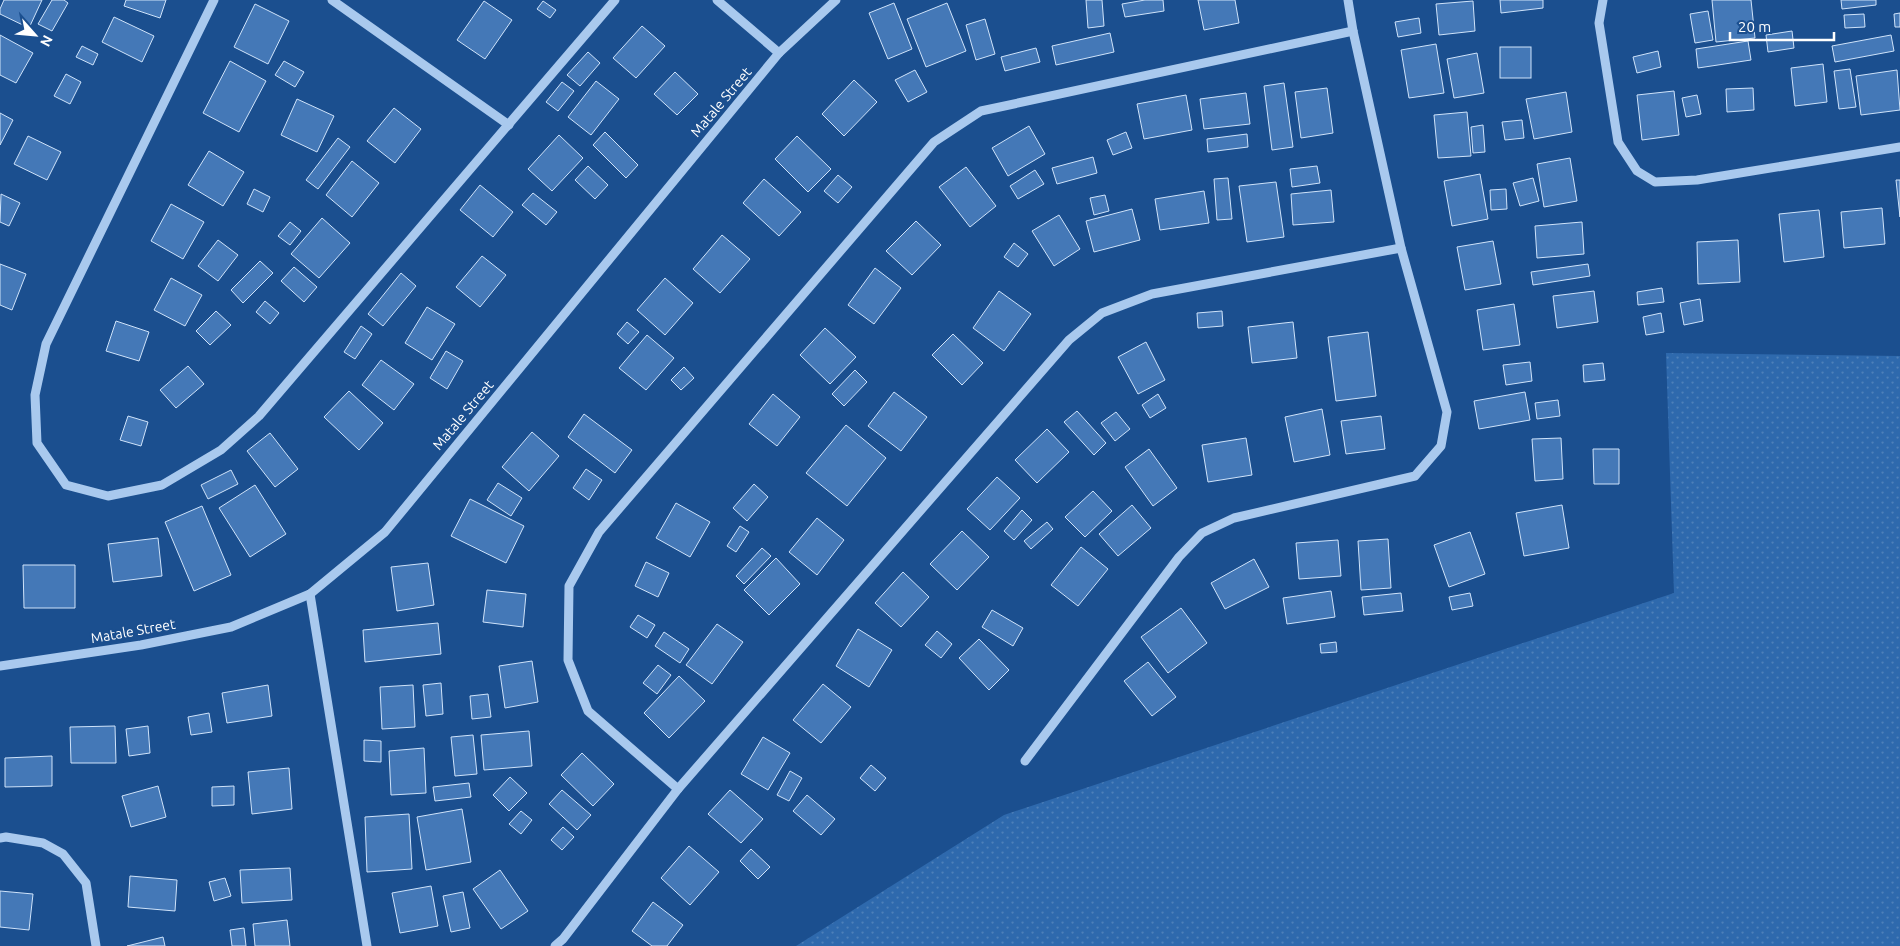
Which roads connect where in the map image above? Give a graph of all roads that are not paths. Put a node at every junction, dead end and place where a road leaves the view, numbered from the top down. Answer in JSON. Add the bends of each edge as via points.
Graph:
{"nodes":[{"id":1,"x":214,"y":0,"type":"edge"},
{"id":2,"x":332,"y":0,"type":"edge"},
{"id":3,"x":615,"y":0,"type":"edge"},
{"id":4,"x":717,"y":0,"type":"edge"},
{"id":5,"x":836,"y":0,"type":"edge"},
{"id":6,"x":1348,"y":0,"type":"edge"},
{"id":7,"x":1603,"y":0,"type":"edge"},
{"id":8,"x":1353,"y":31,"type":"junction"},
{"id":9,"x":779,"y":53,"type":"junction"},
{"id":10,"x":509,"y":125,"type":"junction"},
{"id":11,"x":1900,"y":147,"type":"edge"},
{"id":12,"x":1401,"y":248,"type":"junction"},
{"id":13,"x":310,"y":594,"type":"junction"},
{"id":14,"x":0,"y":666,"type":"edge"},
{"id":15,"x":1024,"y":761,"type":"dead end"},
{"id":16,"x":678,"y":789,"type":"junction"},
{"id":17,"x":0,"y":838,"type":"edge"},
{"id":18,"x":96,"y":946,"type":"edge"},
{"id":19,"x":367,"y":946,"type":"edge"},
{"id":20,"x":555,"y":946,"type":"edge"}],
"edges":[{"from":1,"to":10,"type":"street","via":[[46,344],[35,395],[37,443],[66,484],[108,496],[162,485],[221,450],[259,416]]},
{"from":2,"to":10,"type":"street"},
{"from":3,"to":10,"type":"street"},
{"from":4,"to":9,"type":"street"},
{"from":5,"to":9,"type":"street","name":"Matale Street"},
{"from":6,"to":8,"type":"street"},
{"from":7,"to":11,"type":"street","via":[[1599,23],[1618,142],[1637,172],[1655,182],[1697,180]]},
{"from":8,"to":12,"type":"street"},
{"from":8,"to":16,"type":"street","via":[[981,110],[934,142],[600,532],[569,586],[568,660],[588,711]]},
{"from":9,"to":13,"type":"street","name":"Matale Street","via":[[384,532]]},
{"from":12,"to":15,"type":"street","via":[[1447,412],[1441,446],[1415,476],[1234,518],[1202,533],[1180,557]]},
{"from":12,"to":16,"type":"street","via":[[1152,294],[1102,313],[1069,340]]},
{"from":13,"to":14,"type":"street","name":"Matale Street","via":[[231,627],[141,645]]},
{"from":13,"to":19,"type":"street"},
{"from":16,"to":20,"type":"street"},
{"from":17,"to":18,"type":"street","via":[[43,843],[63,854],[86,883]]}]}
